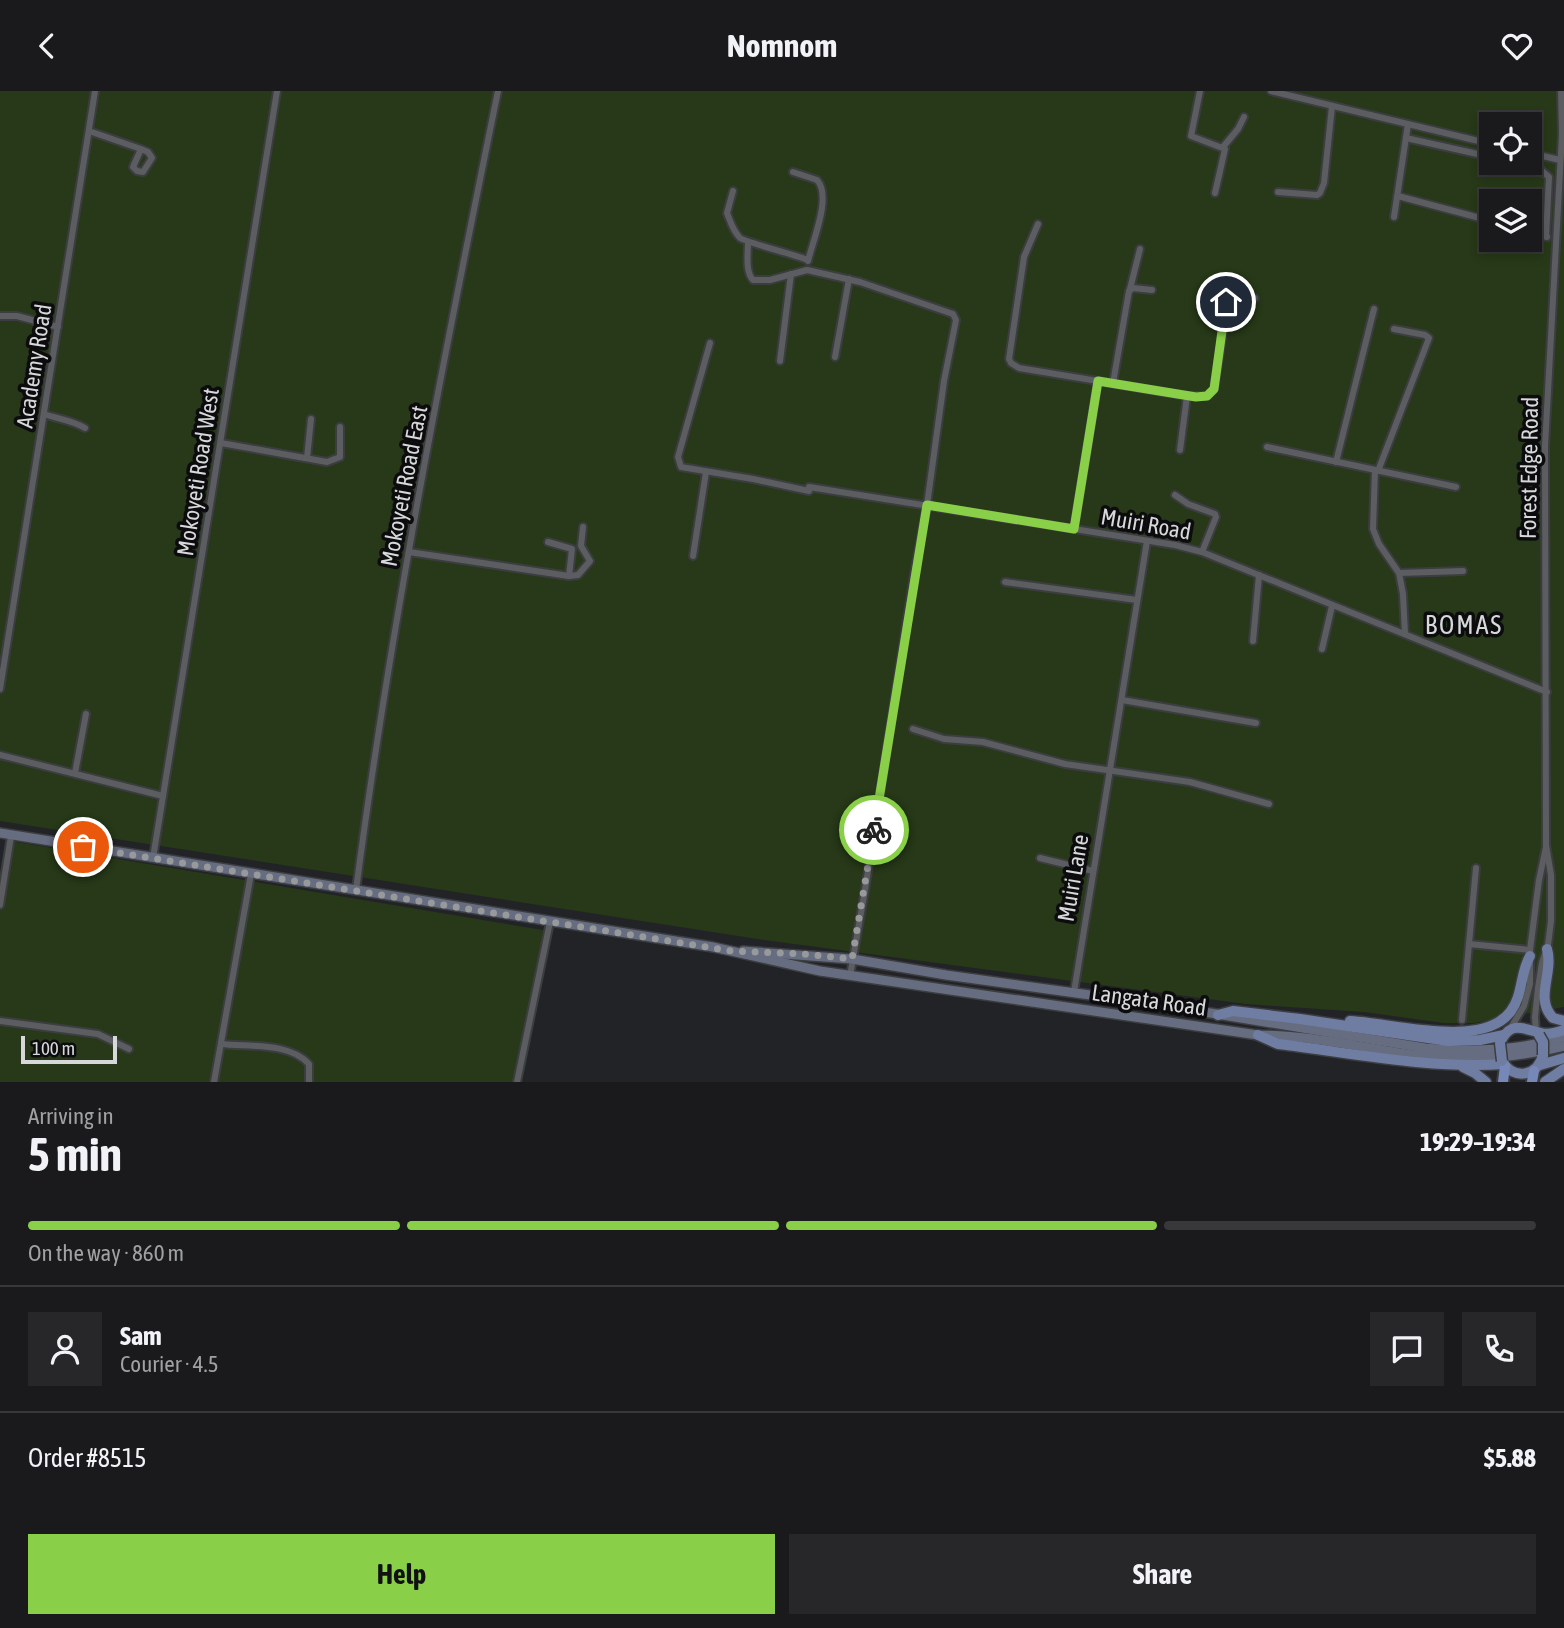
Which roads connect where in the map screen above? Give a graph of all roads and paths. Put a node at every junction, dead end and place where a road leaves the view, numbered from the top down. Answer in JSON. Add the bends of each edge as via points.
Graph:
{"nodes":[{"id":1,"x":95,"y":91,"type":"edge"},
{"id":2,"x":277,"y":91,"type":"edge"},
{"id":3,"x":498,"y":91,"type":"edge"},
{"id":4,"x":1200,"y":91,"type":"edge"},
{"id":5,"x":1271,"y":91,"type":"edge"},
{"id":6,"x":1562,"y":91,"type":"edge"},
{"id":7,"x":1332,"y":106,"type":"junction"},
{"id":8,"x":1244,"y":117,"type":"dead end"},
{"id":9,"x":1408,"y":124,"type":"junction"},
{"id":10,"x":89,"y":131,"type":"junction"},
{"id":11,"x":1406,"y":138,"type":"junction"},
{"id":12,"x":1479,"y":141,"type":"edge"},
{"id":13,"x":1223,"y":147,"type":"junction"},
{"id":14,"x":141,"y":149,"type":"dead end"},
{"id":15,"x":1479,"y":154,"type":"edge"},
{"id":16,"x":1542,"y":156,"type":"edge"},
{"id":17,"x":1560,"y":160,"type":"junction"},
{"id":18,"x":1542,"y":171,"type":"edge"},
{"id":19,"x":793,"y":172,"type":"dead end"},
{"id":20,"x":733,"y":191,"type":"dead end"},
{"id":21,"x":1278,"y":191,"type":"dead end"},
{"id":22,"x":1215,"y":193,"type":"dead end"},
{"id":23,"x":1398,"y":196,"type":"junction"},
{"id":24,"x":1394,"y":217,"type":"dead end"},
{"id":25,"x":1479,"y":218,"type":"edge"},
{"id":26,"x":1038,"y":224,"type":"dead end"},
{"id":27,"x":1542,"y":235,"type":"edge"},
{"id":28,"x":1546,"y":236,"type":"junction"},
{"id":29,"x":1556,"y":239,"type":"junction"},
{"id":30,"x":748,"y":242,"type":"junction"},
{"id":31,"x":1140,"y":249,"type":"dead end"},
{"id":32,"x":808,"y":260,"type":"junction"},
{"id":33,"x":807,"y":270,"type":"junction"},
{"id":34,"x":791,"y":274,"type":"junction"},
{"id":35,"x":849,"y":279,"type":"junction"},
{"id":36,"x":1130,"y":289,"type":"junction"},
{"id":37,"x":1152,"y":290,"type":"dead end"},
{"id":38,"x":1255,"y":298,"type":"dead end"},
{"id":39,"x":1374,"y":309,"type":"dead end"},
{"id":40,"x":0,"y":316,"type":"edge"},
{"id":41,"x":58,"y":327,"type":"junction"},
{"id":42,"x":1394,"y":329,"type":"dead end"},
{"id":43,"x":710,"y":343,"type":"dead end"},
{"id":44,"x":835,"y":357,"type":"dead end"},
{"id":45,"x":780,"y":361,"type":"dead end"},
{"id":46,"x":1098,"y":381,"type":"junction"},
{"id":47,"x":1113,"y":383,"type":"junction"},
{"id":48,"x":1187,"y":395,"type":"junction"},
{"id":49,"x":44,"y":414,"type":"junction"},
{"id":50,"x":311,"y":419,"type":"dead end"},
{"id":51,"x":340,"y":427,"type":"dead end"},
{"id":52,"x":85,"y":428,"type":"dead end"},
{"id":53,"x":221,"y":443,"type":"junction"},
{"id":54,"x":1267,"y":447,"type":"dead end"},
{"id":55,"x":1180,"y":450,"type":"dead end"},
{"id":56,"x":307,"y":458,"type":"junction"},
{"id":57,"x":1336,"y":462,"type":"junction"},
{"id":58,"x":1377,"y":471,"type":"junction"},
{"id":59,"x":706,"y":472,"type":"junction"},
{"id":60,"x":1456,"y":487,"type":"dead end"},
{"id":61,"x":1175,"y":495,"type":"dead end"},
{"id":62,"x":927,"y":505,"type":"junction"},
{"id":63,"x":583,"y":527,"type":"dead end"},
{"id":64,"x":1074,"y":529,"type":"junction"},
{"id":65,"x":1147,"y":541,"type":"junction"},
{"id":66,"x":548,"y":542,"type":"dead end"},
{"id":67,"x":409,"y":552,"type":"junction"},
{"id":68,"x":1202,"y":552,"type":"junction"},
{"id":69,"x":693,"y":556,"type":"dead end"},
{"id":70,"x":1463,"y":572,"type":"dead end"},
{"id":71,"x":1399,"y":573,"type":"junction"},
{"id":72,"x":1259,"y":575,"type":"junction"},
{"id":73,"x":569,"y":576,"type":"junction"},
{"id":74,"x":1004,"y":582,"type":"dead end"},
{"id":75,"x":1137,"y":600,"type":"junction"},
{"id":76,"x":1332,"y":606,"type":"junction"},
{"id":77,"x":1405,"y":634,"type":"junction"},
{"id":78,"x":1253,"y":641,"type":"dead end"},
{"id":79,"x":1322,"y":649,"type":"dead end"},
{"id":80,"x":0,"y":689,"type":"edge"},
{"id":81,"x":1547,"y":692,"type":"junction"},
{"id":82,"x":1122,"y":700,"type":"junction"},
{"id":83,"x":86,"y":714,"type":"dead end"},
{"id":84,"x":1256,"y":723,"type":"dead end"},
{"id":85,"x":913,"y":729,"type":"dead end"},
{"id":86,"x":0,"y":755,"type":"edge"},
{"id":87,"x":1110,"y":770,"type":"junction"},
{"id":88,"x":75,"y":773,"type":"junction"},
{"id":89,"x":163,"y":796,"type":"junction"},
{"id":90,"x":1269,"y":804,"type":"dead end"},
{"id":91,"x":0,"y":834,"type":"edge"},
{"id":92,"x":11,"y":836,"type":"junction"},
{"id":93,"x":1546,"y":845,"type":"junction"},
{"id":94,"x":1040,"y":857,"type":"dead end"},
{"id":95,"x":153,"y":858,"type":"junction"},
{"id":96,"x":1476,"y":868,"type":"dead end"},
{"id":97,"x":1093,"y":870,"type":"junction"},
{"id":98,"x":250,"y":874,"type":"junction"},
{"id":99,"x":356,"y":890,"type":"junction"},
{"id":100,"x":1537,"y":898,"type":"junction"},
{"id":101,"x":1552,"y":899,"type":"junction"},
{"id":102,"x":0,"y":905,"type":"edge"},
{"id":103,"x":550,"y":922,"type":"junction"},
{"id":104,"x":1469,"y":944,"type":"junction"},
{"id":105,"x":1547,"y":949,"type":"junction"},
{"id":106,"x":731,"y":951,"type":"junction"},
{"id":107,"x":1530,"y":953,"type":"junction"},
{"id":108,"x":852,"y":959,"type":"junction"},
{"id":109,"x":850,"y":976,"type":"junction"},
{"id":110,"x":1074,"y":992,"type":"junction"},
{"id":111,"x":1218,"y":1015,"type":"junction"},
{"id":112,"x":1300,"y":1019,"type":"junction"},
{"id":113,"x":1462,"y":1020,"type":"dead end"},
{"id":114,"x":0,"y":1021,"type":"edge"},
{"id":115,"x":1564,"y":1021,"type":"edge"},
{"id":116,"x":1564,"y":1030,"type":"edge"},
{"id":117,"x":1538,"y":1033,"type":"junction"},
{"id":118,"x":1258,"y":1035,"type":"junction"},
{"id":119,"x":1505,"y":1036,"type":"junction"},
{"id":120,"x":1564,"y":1037,"type":"edge"},
{"id":121,"x":221,"y":1044,"type":"junction"},
{"id":122,"x":1564,"y":1046,"type":"edge"},
{"id":123,"x":129,"y":1049,"type":"dead end"},
{"id":124,"x":1564,"y":1058,"type":"edge"},
{"id":125,"x":1504,"y":1064,"type":"junction"},
{"id":126,"x":1460,"y":1066,"type":"junction"},
{"id":127,"x":1537,"y":1068,"type":"edge"},
{"id":128,"x":1564,"y":1069,"type":"edge"},
{"id":129,"x":214,"y":1082,"type":"edge"},
{"id":130,"x":309,"y":1082,"type":"edge"},
{"id":131,"x":517,"y":1082,"type":"edge"},
{"id":132,"x":1486,"y":1082,"type":"edge"},
{"id":133,"x":1503,"y":1082,"type":"edge"},
{"id":134,"x":1545,"y":1082,"type":"edge"}],
"edges":[{"from":1,"to":10,"type":"street","name":"Academy Road"},
{"from":2,"to":53,"type":"street","name":"Mokoyeti Road West"},
{"from":3,"to":67,"type":"street","name":"Mokoyeti Road East"},
{"from":4,"to":13,"type":"street","via":[[1191,136]]},
{"from":5,"to":7,"type":"street"},
{"from":6,"to":17,"type":"street","name":"Forest Edge Road"},
{"from":7,"to":9,"type":"street"},
{"from":7,"to":21,"type":"street","via":[[1320,193]]},
{"from":8,"to":13,"type":"street"},
{"from":9,"to":11,"type":"street"},
{"from":9,"to":12,"type":"street"},
{"from":10,"to":14,"type":"street"},
{"from":10,"to":41,"type":"street","name":"Academy Road"},
{"from":11,"to":15,"type":"street"},
{"from":11,"to":23,"type":"street"},
{"from":13,"to":22,"type":"street","via":[[1226,153]]},
{"from":16,"to":17,"type":"street"},
{"from":17,"to":29,"type":"street","name":"Forest Edge Road"},
{"from":18,"to":28,"type":"street","via":[[1549,177]]},
{"from":19,"to":32,"type":"street","via":[[817,180],[823,190]]},
{"from":20,"to":30,"type":"street","via":[[728,217],[739,237]]},
{"from":23,"to":24,"type":"street"},
{"from":23,"to":25,"type":"street"},
{"from":26,"to":46,"type":"street","via":[[1024,257],[1010,361],[1014,366]]},
{"from":27,"to":28,"type":"street"},
{"from":28,"to":29,"type":"street"},
{"from":29,"to":81,"type":"street","name":"Forest Edge Road","via":[[1545,446]]},
{"from":30,"to":32,"type":"street"},
{"from":30,"to":34,"type":"street","via":[[751,279]]},
{"from":31,"to":36,"type":"street"},
{"from":32,"to":33,"type":"street"},
{"from":33,"to":34,"type":"street"},
{"from":33,"to":35,"type":"street"},
{"from":34,"to":45,"type":"street"},
{"from":35,"to":44,"type":"street"},
{"from":35,"to":62,"type":"street","via":[[955,316]]},
{"from":36,"to":37,"type":"street"},
{"from":36,"to":47,"type":"street"},
{"from":38,"to":48,"type":"street","via":[[1228,299],[1214,389],[1207,396]]},
{"from":39,"to":57,"type":"street"},
{"from":40,"to":41,"type":"street"},
{"from":41,"to":49,"type":"street","name":"Academy Road"},
{"from":42,"to":58,"type":"street","via":[[1429,338]]},
{"from":43,"to":59,"type":"street","name":"Muiri Road","via":[[678,457],[681,467]]},
{"from":46,"to":47,"type":"street"},
{"from":46,"to":64,"type":"street"},
{"from":47,"to":48,"type":"street"},
{"from":48,"to":55,"type":"street"},
{"from":49,"to":52,"type":"street"},
{"from":49,"to":80,"type":"street","name":"Academy Road"},
{"from":50,"to":56,"type":"street"},
{"from":51,"to":56,"type":"street","via":[[338,459]]},
{"from":53,"to":56,"type":"street"},
{"from":53,"to":89,"type":"street","name":"Mokoyeti Road West"},
{"from":54,"to":57,"type":"street"},
{"from":57,"to":58,"type":"street"},
{"from":58,"to":60,"type":"street"},
{"from":58,"to":71,"type":"street","via":[[1373,529]]},
{"from":59,"to":62,"type":"street","name":"Muiri Road","via":[[809,491],[809,487]]},
{"from":59,"to":69,"type":"street"},
{"from":61,"to":68,"type":"street","via":[[1215,513]]},
{"from":62,"to":64,"type":"street","name":"Muiri Road"},
{"from":62,"to":108,"type":"street"},
{"from":63,"to":73,"type":"street","via":[[581,546],[590,563],[579,575]]},
{"from":64,"to":65,"type":"street","name":"Muiri Road"},
{"from":65,"to":68,"type":"street","name":"Muiri Road"},
{"from":65,"to":75,"type":"street","name":"Muiri Lane"},
{"from":66,"to":73,"type":"street","via":[[572,549]]},
{"from":67,"to":73,"type":"street"},
{"from":67,"to":99,"type":"street","name":"Mokoyeti Road East"},
{"from":68,"to":72,"type":"street","name":"Muiri Road"},
{"from":70,"to":71,"type":"street"},
{"from":71,"to":77,"type":"street"},
{"from":72,"to":76,"type":"street","name":"Muiri Road"},
{"from":72,"to":78,"type":"street"},
{"from":74,"to":75,"type":"street"},
{"from":75,"to":82,"type":"street","name":"Muiri Lane"},
{"from":76,"to":77,"type":"street","name":"Muiri Road"},
{"from":76,"to":79,"type":"street"},
{"from":77,"to":81,"type":"street","name":"Muiri Road"},
{"from":81,"to":93,"type":"street","name":"Forest Edge Road"},
{"from":82,"to":84,"type":"street"},
{"from":82,"to":87,"type":"street","name":"Muiri Lane"},
{"from":83,"to":88,"type":"street"},
{"from":85,"to":87,"type":"street"},
{"from":86,"to":88,"type":"street"},
{"from":87,"to":90,"type":"street","via":[[1190,782]]},
{"from":87,"to":97,"type":"street","name":"Muiri Lane"},
{"from":88,"to":89,"type":"street"},
{"from":89,"to":95,"type":"street","name":"Mokoyeti Road West"},
{"from":91,"to":92,"type":"main road","name":"Langata Road"},
{"from":92,"to":95,"type":"main road","name":"Langata Road"},
{"from":92,"to":102,"type":"street"},
{"from":93,"to":100,"type":"street","name":"Forest Edge Road"},
{"from":93,"to":101,"type":"street","name":"Forest Edge Road"},
{"from":94,"to":97,"type":"street"},
{"from":95,"to":98,"type":"main road","name":"Langata Road"},
{"from":96,"to":104,"type":"street"},
{"from":97,"to":110,"type":"street","name":"Muiri Lane"},
{"from":98,"to":99,"type":"main road","name":"Langata Road"},
{"from":98,"to":121,"type":"street"},
{"from":99,"to":103,"type":"main road","name":"Langata Road"},
{"from":100,"to":101,"type":"street"},
{"from":100,"to":107,"type":"street","name":"Forest Edge Road"},
{"from":101,"to":105,"type":"street","name":"Forest Edge Road"},
{"from":103,"to":106,"type":"main road","name":"Langata Road"},
{"from":103,"to":131,"type":"street"},
{"from":104,"to":107,"type":"street"},
{"from":104,"to":113,"type":"street"},
{"from":105,"to":115,"type":"main road","via":[[1544,1002],[1550,1015]]},
{"from":105,"to":117,"type":"street","name":"Forest Edge Road","via":[[1535,1014]]},
{"from":106,"to":108,"type":"main road","name":"Langata Road"},
{"from":106,"to":109,"type":"main road","name":"Langata Road"},
{"from":107,"to":112,"type":"main road","via":[[1511,1012],[1476,1032]]},
{"from":107,"to":119,"type":"street","name":"Forest Edge Road","via":[[1527,1001]]},
{"from":108,"to":109,"type":"street"},
{"from":108,"to":110,"type":"main road","name":"Langata Road"},
{"from":109,"to":118,"type":"main road","name":"Langata Road"},
{"from":110,"to":111,"type":"main road","name":"Langata Road"},
{"from":111,"to":112,"type":"main road","via":[[1233,1011]]},
{"from":111,"to":120,"type":"main road","name":"Langata Road","via":[[1425,1048],[1490,1051]]},
{"from":112,"to":119,"type":"main road","via":[[1448,1041]]},
{"from":114,"to":123,"type":"street","via":[[98,1034]]},
{"from":116,"to":117,"type":"main road"},
{"from":117,"to":119,"type":"main road","via":[[1522,1027]]},
{"from":117,"to":127,"type":"main road","bridge":true,"via":[[1543,1042]]},
{"from":118,"to":122,"type":"main road","name":"Langata Road","via":[[1463,1059],[1522,1056]]},
{"from":118,"to":126,"type":"main road","via":[[1278,1044]]},
{"from":119,"to":125,"type":"main road","bridge":true},
{"from":121,"to":129,"type":"street"},
{"from":121,"to":130,"type":"street","via":[[295,1053],[309,1064]]},
{"from":124,"to":127,"type":"main road"},
{"from":125,"to":126,"type":"main road"},
{"from":125,"to":127,"type":"main road","via":[[1520,1074]]},
{"from":125,"to":133,"type":"highway"},
{"from":126,"to":132,"type":"main road"},
{"from":128,"to":134,"type":"main road"}]}
